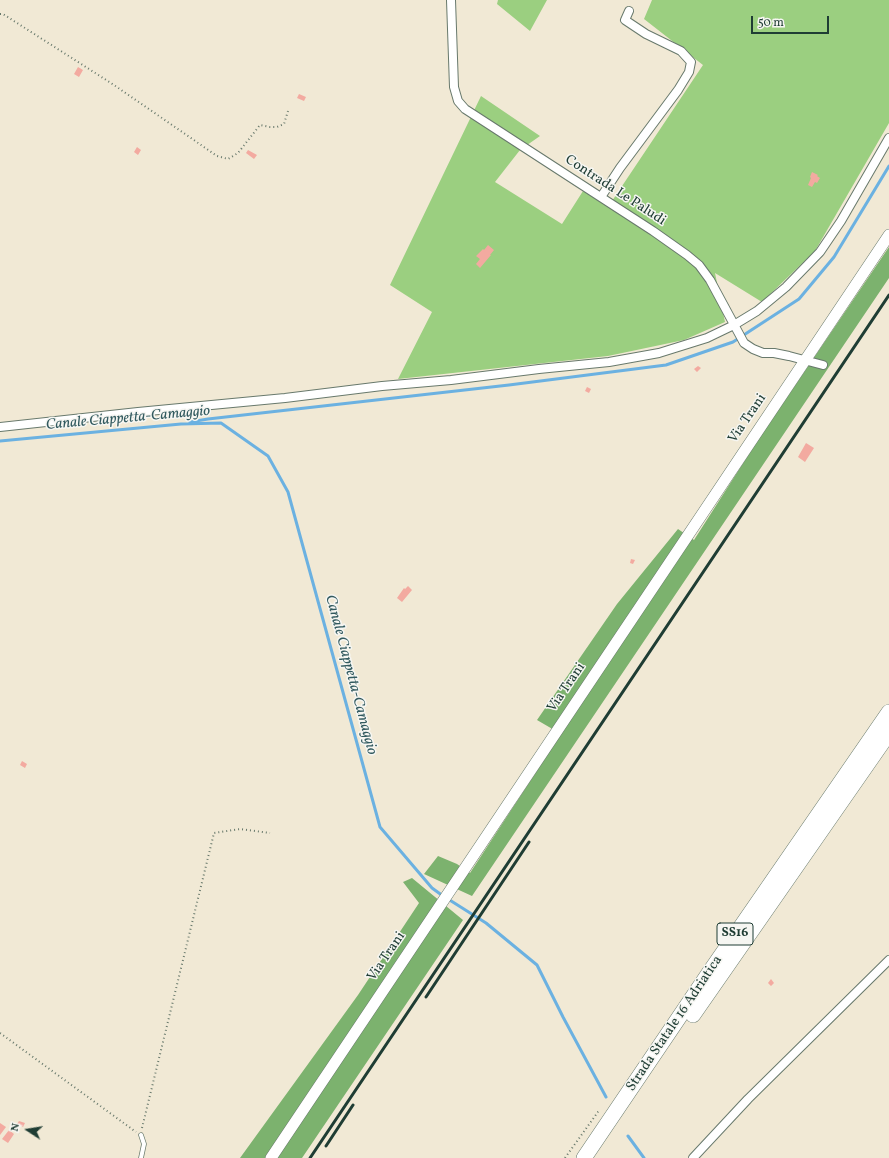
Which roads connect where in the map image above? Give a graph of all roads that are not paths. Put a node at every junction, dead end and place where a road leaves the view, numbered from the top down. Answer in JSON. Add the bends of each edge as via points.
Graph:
{"nodes":[{"id":1,"x":451,"y":0,"type":"edge"},
{"id":2,"x":629,"y":11,"type":"dead end"},
{"id":3,"x":889,"y":138,"type":"edge"},
{"id":4,"x":601,"y":197,"type":"junction"},
{"id":5,"x":889,"y":235,"type":"edge"},
{"id":6,"x":736,"y":328,"type":"junction"},
{"id":7,"x":805,"y":360,"type":"junction"},
{"id":8,"x":823,"y":365,"type":"dead end"},
{"id":9,"x":0,"y":427,"type":"edge"},
{"id":10,"x":889,"y":712,"type":"edge"},
{"id":11,"x":889,"y":733,"type":"edge"},
{"id":12,"x":889,"y":960,"type":"edge"},
{"id":13,"x":141,"y":1135,"type":"road end"},
{"id":14,"x":141,"y":1158,"type":"edge"},
{"id":15,"x":271,"y":1158,"type":"edge"},
{"id":16,"x":584,"y":1158,"type":"edge"},
{"id":17,"x":595,"y":1158,"type":"edge"},
{"id":18,"x":693,"y":1158,"type":"edge"}],
"edges":[{"from":1,"to":4,"type":"street","name":"Contrada Le Paludi","via":[[454,87],[458,101],[465,109]]},
{"from":2,"to":4,"type":"street","via":[[625,20],[646,34],[681,51],[690,62],[690,72]]},
{"from":3,"to":6,"type":"street","via":[[820,252],[786,287]]},
{"from":4,"to":6,"type":"street","name":"Contrada Le Paludi","via":[[699,265]]},
{"from":5,"to":7,"type":"main road","name":"Via Trani"},
{"from":6,"to":7,"type":"street","name":"Contrada Le Paludi","via":[[744,343],[753,349]]},
{"from":6,"to":9,"type":"street","via":[[659,353],[609,362]]},
{"from":7,"to":8,"type":"street","name":"Contrada Le Paludi"},
{"from":7,"to":15,"type":"main road","name":"Via Trani"},
{"from":10,"to":16,"type":"highway","name":"Strada Statale 16 Adriatica","number":"SS16"},
{"from":11,"to":17,"type":"highway","name":"Strada Statale 16 Adriatica","number":"SS16"},
{"from":12,"to":18,"type":"street","via":[[748,1099]]},
{"from":13,"to":14,"type":"lane","via":[[144,1144]]}]}
